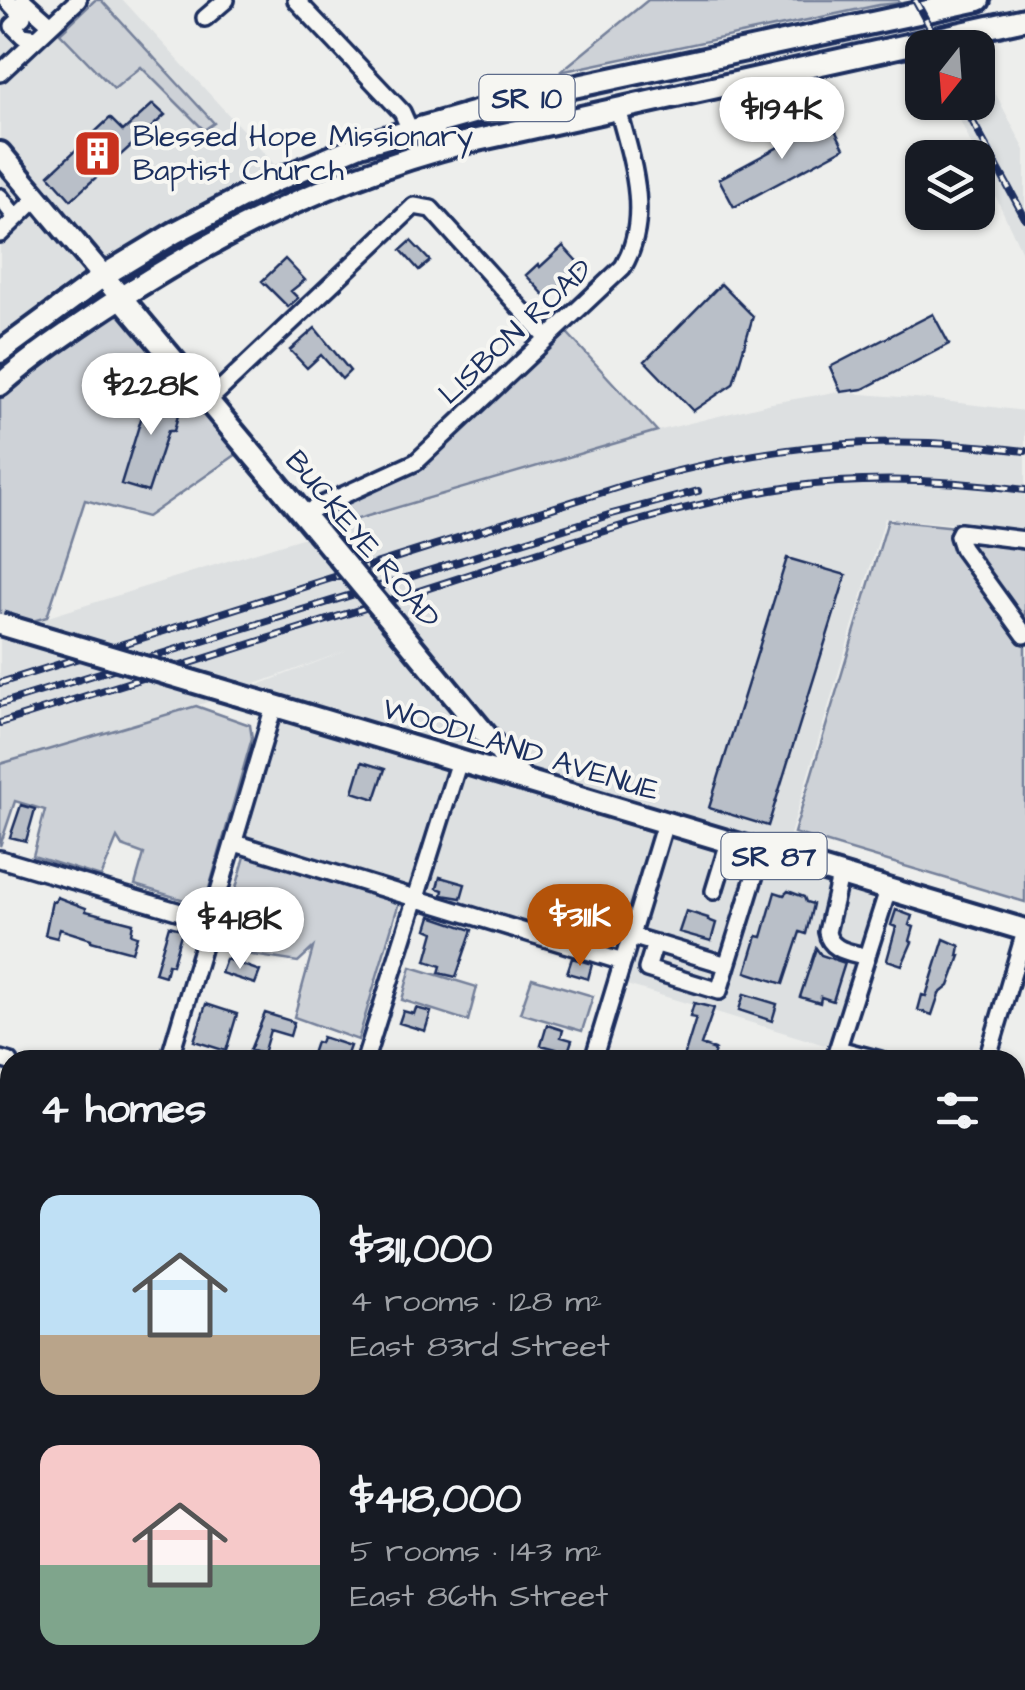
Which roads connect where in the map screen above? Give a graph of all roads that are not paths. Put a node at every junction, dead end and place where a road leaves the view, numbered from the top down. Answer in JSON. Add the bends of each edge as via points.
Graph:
{"nodes":[{"id":1,"x":8,"y":0,"type":"edge"},
{"id":2,"x":23,"y":0,"type":"edge"},
{"id":3,"x":78,"y":0,"type":"edge"},
{"id":4,"x":226,"y":0,"type":"edge"},
{"id":5,"x":296,"y":0,"type":"edge"},
{"id":6,"x":979,"y":0,"type":"edge"},
{"id":7,"x":205,"y":18,"type":"dead end"},
{"id":8,"x":1025,"y":19,"type":"edge"},
{"id":9,"x":51,"y":25,"type":"junction"},
{"id":10,"x":13,"y":26,"type":"junction"},
{"id":11,"x":0,"y":38,"type":"edge"},
{"id":12,"x":37,"y":38,"type":"junction"},
{"id":13,"x":0,"y":72,"type":"edge"},
{"id":14,"x":618,"y":109,"type":"junction"},
{"id":15,"x":410,"y":130,"type":"junction"},
{"id":16,"x":1,"y":157,"type":"edge"},
{"id":17,"x":0,"y":197,"type":"edge"},
{"id":18,"x":37,"y":198,"type":"junction"},
{"id":19,"x":5,"y":225,"type":"edge"},
{"id":20,"x":103,"y":276,"type":"junction"},
{"id":21,"x":121,"y":297,"type":"junction"},
{"id":22,"x":547,"y":338,"type":"junction"},
{"id":23,"x":0,"y":352,"type":"edge"},
{"id":24,"x":0,"y":385,"type":"edge"},
{"id":25,"x":208,"y":401,"type":"junction"},
{"id":26,"x":302,"y":514,"type":"junction"},
{"id":27,"x":1025,"y":540,"type":"edge"},
{"id":28,"x":0,"y":624,"type":"edge"},
{"id":29,"x":1025,"y":636,"type":"edge"},
{"id":30,"x":274,"y":706,"type":"junction"},
{"id":31,"x":458,"y":761,"type":"junction"},
{"id":32,"x":524,"y":780,"type":"junction"},
{"id":33,"x":665,"y":823,"type":"junction"},
{"id":34,"x":729,"y":842,"type":"junction"},
{"id":35,"x":235,"y":843,"type":"junction"},
{"id":36,"x":762,"y":852,"type":"junction"},
{"id":37,"x":0,"y":859,"type":"edge"},
{"id":38,"x":840,"y":876,"type":"junction"},
{"id":39,"x":888,"y":890,"type":"junction"},
{"id":40,"x":714,"y":891,"type":"dead end"},
{"id":41,"x":414,"y":898,"type":"junction"},
{"id":42,"x":211,"y":921,"type":"junction"},
{"id":43,"x":1025,"y":931,"type":"edge"},
{"id":44,"x":631,"y":936,"type":"junction"},
{"id":45,"x":655,"y":943,"type":"junction"},
{"id":46,"x":867,"y":956,"type":"junction"},
{"id":47,"x":623,"y":962,"type":"junction"},
{"id":48,"x":727,"y":965,"type":"junction"},
{"id":49,"x":172,"y":1050,"type":"edge"},
{"id":50,"x":368,"y":1050,"type":"edge"},
{"id":51,"x":596,"y":1050,"type":"edge"},
{"id":52,"x":837,"y":1050,"type":"edge"},
{"id":53,"x":989,"y":1050,"type":"edge"}],
"edges":[{"from":1,"to":10,"type":"street","via":[[23,17]]},
{"from":2,"to":9,"type":"street"},
{"from":3,"to":9,"type":"street"},
{"from":4,"to":7,"type":"street"},
{"from":5,"to":15,"type":"street","via":[[402,112]]},
{"from":6,"to":15,"type":"main road","number":"SR 10","via":[[536,95]]},
{"from":8,"to":14,"type":"main road","number":"SR 10"},
{"from":9,"to":12,"type":"street"},
{"from":10,"to":11,"type":"street"},
{"from":10,"to":12,"type":"street"},
{"from":12,"to":13,"type":"street"},
{"from":14,"to":21,"type":"main road","number":"SR 10","via":[[468,142],[355,176],[190,254]]},
{"from":14,"to":22,"type":"street","name":"LISBON ROAD","via":[[638,196],[633,250]]},
{"from":15,"to":20,"type":"main road","number":"SR 10","via":[[266,185]]},
{"from":16,"to":18,"type":"main road","name":"BUCKEYE ROAD"},
{"from":17,"to":19,"type":"street"},
{"from":18,"to":19,"type":"street"},
{"from":18,"to":20,"type":"main road","name":"BUCKEYE ROAD"},
{"from":20,"to":21,"type":"main road","name":"BUCKEYE ROAD"},
{"from":20,"to":23,"type":"main road","number":"SR 10"},
{"from":21,"to":24,"type":"main road","number":"SR 10"},
{"from":21,"to":25,"type":"main road","name":"BUCKEYE ROAD"},
{"from":22,"to":25,"type":"street","via":[[432,209],[414,206]]},
{"from":22,"to":26,"type":"street","name":"LISBON ROAD","via":[[416,462]]},
{"from":25,"to":26,"type":"main road","name":"BUCKEYE ROAD"},
{"from":26,"to":32,"type":"main road","name":"BUCKEYE ROAD","bridge":true},
{"from":27,"to":29,"type":"street","via":[[958,536]]},
{"from":28,"to":30,"type":"main road","name":"WOODLAND AVENUE","bridge":true},
{"from":30,"to":31,"type":"main road","name":"WOODLAND AVENUE"},
{"from":30,"to":35,"type":"street"},
{"from":31,"to":32,"type":"main road","name":"WOODLAND AVENUE"},
{"from":31,"to":41,"type":"street"},
{"from":32,"to":33,"type":"main road","name":"WOODLAND AVENUE","number":"SR 87"},
{"from":33,"to":34,"type":"main road","name":"WOODLAND AVENUE","number":"SR 87"},
{"from":33,"to":44,"type":"street"},
{"from":34,"to":36,"type":"main road","name":"WOODLAND AVENUE","number":"SR 87"},
{"from":34,"to":40,"type":"street"},
{"from":35,"to":41,"type":"street"},
{"from":35,"to":42,"type":"street"},
{"from":36,"to":38,"type":"main road","name":"WOODLAND AVENUE","number":"SR 87"},
{"from":36,"to":48,"type":"street"},
{"from":37,"to":42,"type":"street"},
{"from":38,"to":39,"type":"main road","name":"WOODLAND AVENUE","number":"SR 87"},
{"from":38,"to":46,"type":"street","via":[[828,938]]},
{"from":39,"to":43,"type":"main road","name":"WOODLAND AVENUE","number":"SR 87"},
{"from":39,"to":46,"type":"street"},
{"from":41,"to":47,"type":"street"},
{"from":41,"to":50,"type":"street"},
{"from":42,"to":49,"type":"street"},
{"from":43,"to":53,"type":"street"},
{"from":44,"to":45,"type":"street"},
{"from":44,"to":47,"type":"street"},
{"from":45,"to":48,"type":"street"},
{"from":45,"to":48,"type":"street","via":[[646,969],[719,991]]},
{"from":46,"to":52,"type":"street"},
{"from":47,"to":51,"type":"street"}]}
